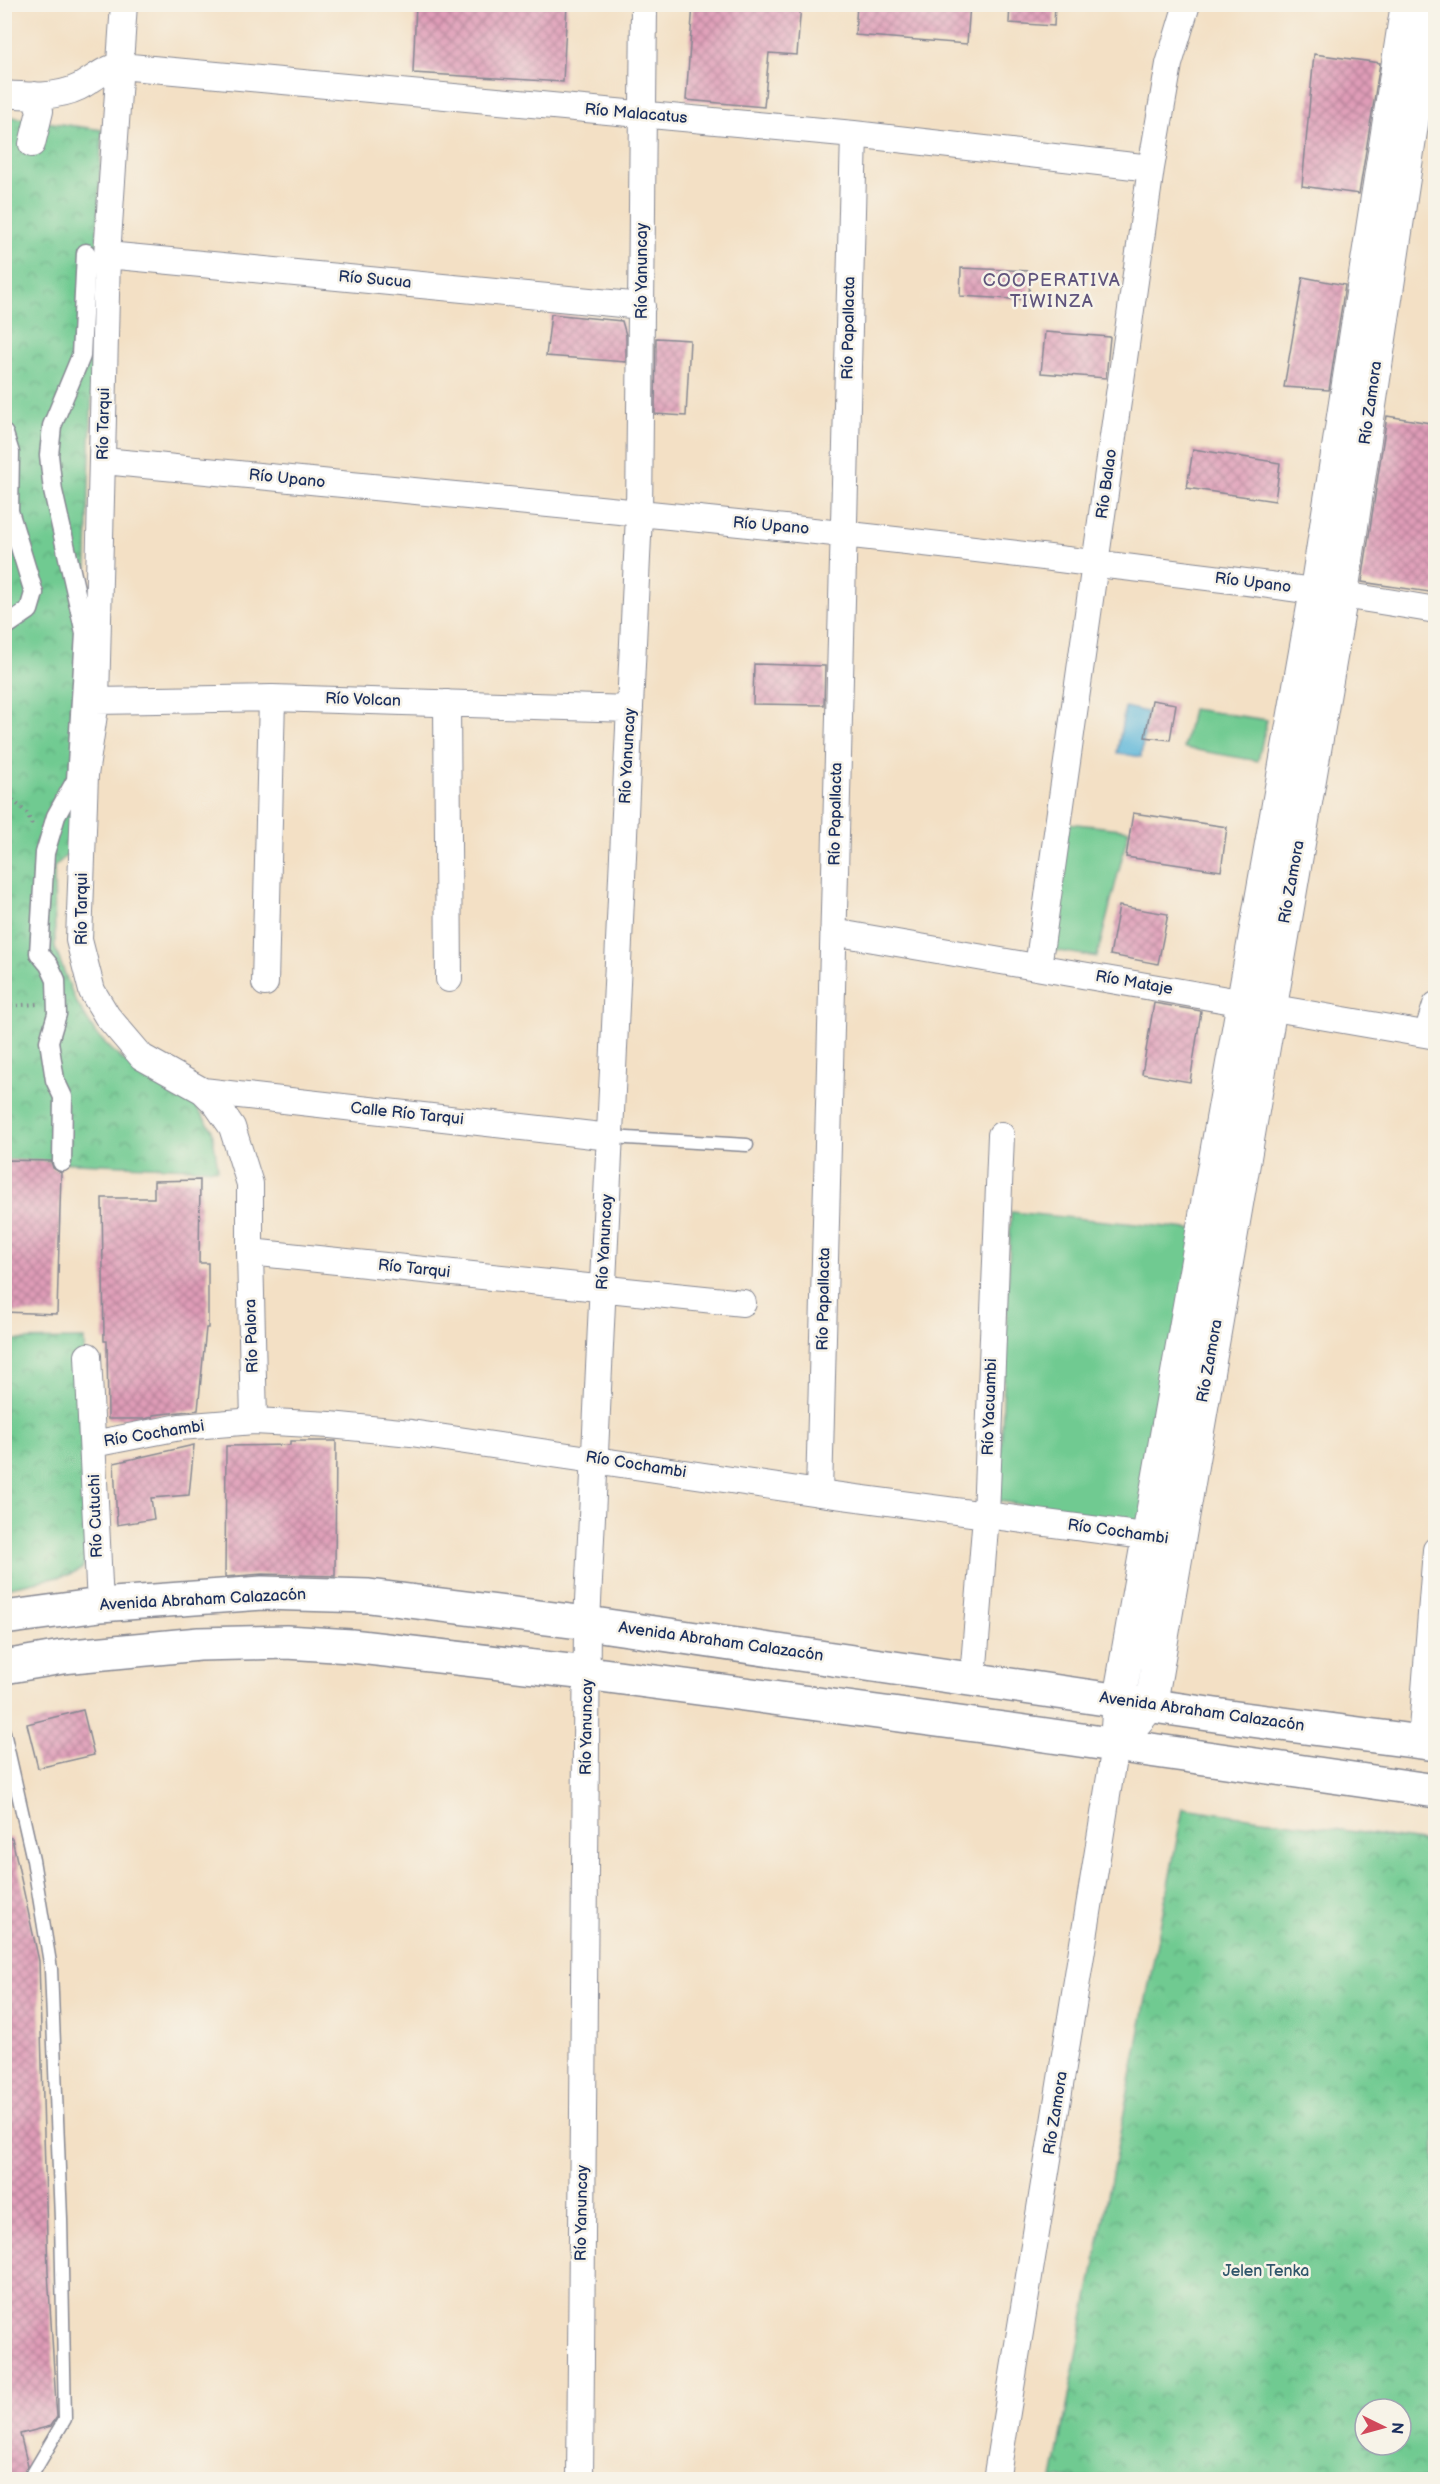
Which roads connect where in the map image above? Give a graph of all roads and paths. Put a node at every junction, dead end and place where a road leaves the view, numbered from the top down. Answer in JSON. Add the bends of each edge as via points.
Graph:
{"nodes":[{"id":1,"x":124,"y":4,"type":"edge"},
{"id":2,"x":644,"y":4,"type":"edge"},
{"id":3,"x":1187,"y":4,"type":"edge"},
{"id":4,"x":1407,"y":4,"type":"edge"},
{"id":5,"x":1430,"y":4,"type":"edge"},
{"id":6,"x":120,"y":66,"type":"junction"},
{"id":7,"x":4,"y":94,"type":"edge"},
{"id":8,"x":35,"y":95,"type":"junction"},
{"id":9,"x":642,"y":114,"type":"junction"},
{"id":10,"x":854,"y":134,"type":"junction"},
{"id":11,"x":33,"y":144,"type":"dead end"},
{"id":12,"x":1151,"y":168,"type":"junction"},
{"id":13,"x":97,"y":254,"type":"junction"},
{"id":14,"x":642,"y":306,"type":"junction"},
{"id":15,"x":4,"y":434,"type":"edge"},
{"id":16,"x":104,"y":461,"type":"junction"},
{"id":17,"x":639,"y":514,"type":"junction"},
{"id":18,"x":843,"y":532,"type":"junction"},
{"id":19,"x":1096,"y":563,"type":"junction"},
{"id":20,"x":1329,"y":592,"type":"junction"},
{"id":21,"x":1436,"y":610,"type":"edge"},
{"id":22,"x":4,"y":627,"type":"edge"},
{"id":23,"x":272,"y":698,"type":"junction"},
{"id":24,"x":96,"y":701,"type":"junction"},
{"id":25,"x":447,"y":703,"type":"junction"},
{"id":26,"x":630,"y":709,"type":"junction"},
{"id":27,"x":4,"y":792,"type":"edge"},
{"id":28,"x":45,"y":853,"type":"junction"},
{"id":29,"x":833,"y":932,"type":"junction"},
{"id":30,"x":1038,"y":967,"type":"junction"},
{"id":31,"x":449,"y":979,"type":"dead end"},
{"id":32,"x":265,"y":983,"type":"dead end"},
{"id":33,"x":4,"y":1000,"type":"edge"},
{"id":34,"x":57,"y":1003,"type":"junction"},
{"id":35,"x":1257,"y":1004,"type":"junction"},
{"id":36,"x":1436,"y":1005,"type":"edge"},
{"id":37,"x":5,"y":1006,"type":"edge"},
{"id":38,"x":4,"y":1023,"type":"edge"},
{"id":39,"x":1431,"y":1035,"type":"edge"},
{"id":40,"x":203,"y":1091,"type":"junction"},
{"id":41,"x":1001,"y":1136,"type":"dead end"},
{"id":42,"x":610,"y":1137,"type":"junction"},
{"id":43,"x":747,"y":1145,"type":"dead end"},
{"id":44,"x":62,"y":1162,"type":"dead end"},
{"id":45,"x":250,"y":1252,"type":"junction"},
{"id":46,"x":603,"y":1290,"type":"junction"},
{"id":47,"x":743,"y":1303,"type":"dead end"},
{"id":48,"x":88,"y":1356,"type":"dead end"},
{"id":49,"x":254,"y":1421,"type":"junction"},
{"id":50,"x":93,"y":1444,"type":"junction"},
{"id":51,"x":595,"y":1459,"type":"junction"},
{"id":52,"x":819,"y":1493,"type":"junction"},
{"id":53,"x":986,"y":1515,"type":"junction"},
{"id":54,"x":1164,"y":1538,"type":"junction"},
{"id":55,"x":1436,"y":1551,"type":"edge"},
{"id":56,"x":100,"y":1605,"type":"junction"},
{"id":57,"x":4,"y":1618,"type":"edge"},
{"id":58,"x":587,"y":1623,"type":"junction"},
{"id":59,"x":4,"y":1667,"type":"edge"},
{"id":60,"x":587,"y":1673,"type":"junction"},
{"id":61,"x":973,"y":1678,"type":"junction"},
{"id":62,"x":1135,"y":1702,"type":"junction"},
{"id":63,"x":4,"y":1732,"type":"edge"},
{"id":64,"x":1428,"y":1743,"type":"edge"},
{"id":65,"x":1115,"y":1746,"type":"junction"},
{"id":66,"x":1436,"y":1791,"type":"edge"},
{"id":67,"x":29,"y":2480,"type":"edge"},
{"id":68,"x":580,"y":2480,"type":"edge"},
{"id":69,"x":996,"y":2480,"type":"edge"}],
"edges":[{"from":1,"to":6,"type":"street","name":"Río Tarqui"},
{"from":2,"to":9,"type":"street","name":"Río Yanuncay"},
{"from":3,"to":12,"type":"street","name":"Río Balao","via":[[1169,64]]},
{"from":4,"to":20,"type":"street","name":"Río Zamora"},
{"from":5,"to":20,"type":"street","name":"Río Zamora"},
{"from":6,"to":8,"type":"street","via":[[106,68],[77,88]]},
{"from":6,"to":9,"type":"street","name":"Río Malacatus"},
{"from":6,"to":13,"type":"street","name":"Río Tarqui"},
{"from":7,"to":8,"type":"street"},
{"from":8,"to":11,"type":"street","via":[[40,111]]},
{"from":9,"to":10,"type":"street","name":"Río Malacatus"},
{"from":9,"to":14,"type":"street","name":"Río Yanuncay"},
{"from":10,"to":12,"type":"street","name":"Río Malacatus"},
{"from":10,"to":18,"type":"street","name":"Río Papallacta"},
{"from":12,"to":19,"type":"street","name":"Río Balao"},
{"from":13,"to":14,"type":"street","name":"Río Sucua"},
{"from":13,"to":16,"type":"street","name":"Río Tarqui"},
{"from":13,"to":28,"type":"street","via":[[81,356],[52,426],[49,455],[52,491],[85,633],[76,780],[56,816]]},
{"from":14,"to":17,"type":"street","name":"Río Yanuncay"},
{"from":15,"to":22,"type":"street","via":[[10,453],[9,511],[34,592],[29,610]]},
{"from":16,"to":17,"type":"street","name":"Río Upano"},
{"from":16,"to":24,"type":"street","name":"Río Tarqui"},
{"from":17,"to":18,"type":"street","name":"Río Upano"},
{"from":17,"to":26,"type":"street","name":"Río Yanuncay"},
{"from":18,"to":19,"type":"street","name":"Río Upano"},
{"from":18,"to":29,"type":"street","name":"Río Papallacta"},
{"from":19,"to":20,"type":"street","name":"Río Upano"},
{"from":19,"to":30,"type":"street","name":"Río Balao"},
{"from":20,"to":21,"type":"street","name":"Río Upano"},
{"from":20,"to":35,"type":"street","name":"Río Zamora"},
{"from":23,"to":24,"type":"street","name":"Río Volcan"},
{"from":23,"to":25,"type":"street","name":"Río Volcan"},
{"from":23,"to":32,"type":"street"},
{"from":24,"to":40,"type":"street","name":"Río Tarqui","via":[[85,775],[79,940],[85,967],[108,1016],[142,1057]]},
{"from":25,"to":26,"type":"street","name":"Río Volcan"},
{"from":25,"to":31,"type":"street"},
{"from":26,"to":42,"type":"street","name":"Río Yanuncay"},
{"from":27,"to":28,"type":"path","via":[[27,813]]},
{"from":28,"to":34,"type":"street","via":[[39,953],[56,980]]},
{"from":29,"to":30,"type":"street","name":"Río Mataje"},
{"from":29,"to":52,"type":"street","name":"Río Papallacta"},
{"from":30,"to":35,"type":"street","name":"Río Mataje"},
{"from":33,"to":37,"type":"path"},
{"from":34,"to":37,"type":"path"},
{"from":34,"to":44,"type":"street","via":[[49,1041],[55,1080],[63,1097]]},
{"from":35,"to":39,"type":"street","name":"Río Mataje"},
{"from":35,"to":54,"type":"street","name":"Río Zamora"},
{"from":36,"to":39,"type":"street"},
{"from":37,"to":38,"type":"path"},
{"from":40,"to":42,"type":"street","name":"Calle Río Tarqui"},
{"from":40,"to":45,"type":"street","name":"Río Tarqui","via":[[232,1127],[245,1164],[250,1184]]},
{"from":41,"to":53,"type":"street","name":"Río Yacuambi"},
{"from":42,"to":43,"type":"lane"},
{"from":42,"to":46,"type":"street","name":"Río Yanuncay"},
{"from":45,"to":46,"type":"street","name":"Río Tarqui"},
{"from":45,"to":49,"type":"street","name":"Río Palora"},
{"from":46,"to":47,"type":"street","name":"Río Tarqui"},
{"from":46,"to":51,"type":"street","name":"Río Yanuncay"},
{"from":48,"to":50,"type":"street","name":"Río Cutuchi"},
{"from":49,"to":50,"type":"street","name":"Río Cochambi","via":[[180,1427]]},
{"from":49,"to":51,"type":"street","name":"Río Cochambi","via":[[411,1433]]},
{"from":50,"to":56,"type":"street","name":"Río Cutuchi"},
{"from":51,"to":52,"type":"street","name":"Río Cochambi"},
{"from":51,"to":58,"type":"street","name":"Río Yanuncay"},
{"from":52,"to":53,"type":"street","name":"Río Cochambi"},
{"from":53,"to":54,"type":"street","name":"Río Cochambi"},
{"from":53,"to":61,"type":"street","name":"Río Yacuambi"},
{"from":54,"to":62,"type":"street","name":"Río Zamora"},
{"from":55,"to":64,"type":"street"},
{"from":56,"to":57,"type":"main road","name":"Avenida Abraham Calazacón"},
{"from":56,"to":58,"type":"main road","name":"Avenida Abraham Calazacón","via":[[262,1593],[319,1593],[438,1603]]},
{"from":58,"to":60,"type":"street","name":"Río Yanuncay"},
{"from":58,"to":61,"type":"main road","name":"Avenida Abraham Calazacón"},
{"from":59,"to":60,"type":"main road","via":[[62,1657],[199,1644],[286,1642]]},
{"from":60,"to":65,"type":"main road"},
{"from":60,"to":68,"type":"street","name":"Río Yanuncay"},
{"from":61,"to":62,"type":"main road","name":"Avenida Abraham Calazacón"},
{"from":62,"to":64,"type":"main road","name":"Avenida Abraham Calazacón"},
{"from":62,"to":65,"type":"street","name":"Río Zamora"},
{"from":63,"to":67,"type":"lane","via":[[33,1860],[51,1969],[61,2219],[65,2418]]},
{"from":65,"to":66,"type":"main road"},
{"from":65,"to":69,"type":"street","name":"Río Zamora"}]}
